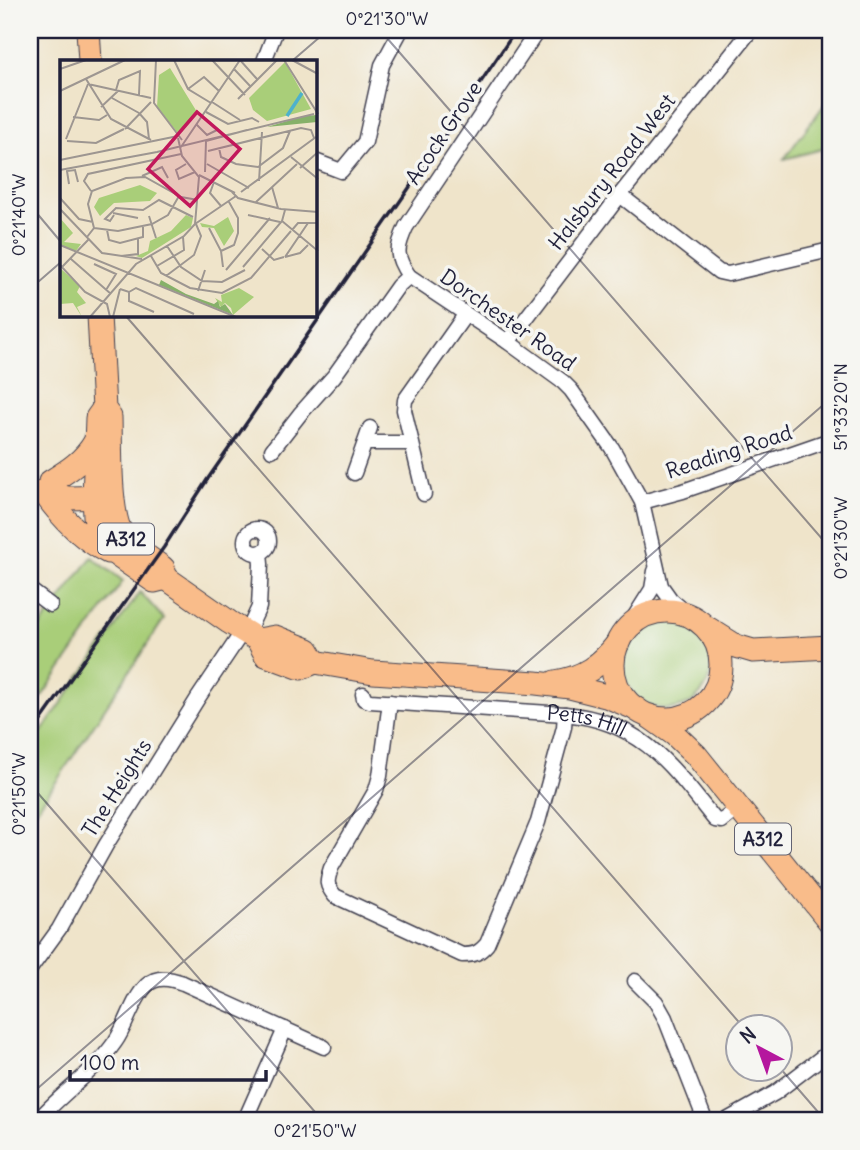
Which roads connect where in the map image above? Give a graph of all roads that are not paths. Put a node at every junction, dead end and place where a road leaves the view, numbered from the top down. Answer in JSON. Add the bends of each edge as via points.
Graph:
{"nodes":[{"id":1,"x":88,"y":30,"type":"edge"},
{"id":2,"x":276,"y":30,"type":"edge"},
{"id":3,"x":401,"y":30,"type":"edge"},
{"id":4,"x":538,"y":30,"type":"edge"},
{"id":5,"x":751,"y":30,"type":"edge"},
{"id":6,"x":90,"y":60,"type":"edge"},
{"id":7,"x":264,"y":60,"type":"edge"},
{"id":8,"x":317,"y":162,"type":"edge"},
{"id":9,"x":620,"y":195,"type":"junction"},
{"id":10,"x":830,"y":250,"type":"edge"},
{"id":11,"x":400,"y":263,"type":"joint"},
{"id":12,"x":409,"y":276,"type":"junction"},
{"id":13,"x":465,"y":315,"type":"junction"},
{"id":14,"x":99,"y":317,"type":"edge"},
{"id":15,"x":508,"y":342,"type":"junction"},
{"id":16,"x":104,"y":409,"type":"junction"},
{"id":17,"x":370,"y":428,"type":"dead end"},
{"id":18,"x":830,"y":440,"type":"edge"},
{"id":19,"x":95,"y":442,"type":"junction"},
{"id":20,"x":365,"y":443,"type":"junction"},
{"id":21,"x":411,"y":443,"type":"junction"},
{"id":22,"x":272,"y":450,"type":"dead end"},
{"id":23,"x":354,"y":473,"type":"dead end"},
{"id":24,"x":38,"y":486,"type":"edge"},
{"id":25,"x":104,"y":491,"type":"junction"},
{"id":26,"x":424,"y":494,"type":"dead end"},
{"id":27,"x":642,"y":502,"type":"junction"},
{"id":28,"x":260,"y":554,"type":"dead end"},
{"id":29,"x":118,"y":556,"type":"junction"},
{"id":30,"x":655,"y":566,"type":"junction"},
{"id":31,"x":166,"y":578,"type":"junction"},
{"id":32,"x":30,"y":590,"type":"edge"},
{"id":33,"x":50,"y":605,"type":"dead end"},
{"id":34,"x":694,"y":618,"type":"junction"},
{"id":35,"x":249,"y":634,"type":"junction"},
{"id":36,"x":623,"y":635,"type":"junction"},
{"id":37,"x":830,"y":647,"type":"edge"},
{"id":38,"x":763,"y":651,"type":"junction"},
{"id":39,"x":536,"y":683,"type":"junction"},
{"id":40,"x":363,"y":694,"type":"dead end"},
{"id":41,"x":711,"y":695,"type":"junction"},
{"id":42,"x":390,"y":702,"type":"junction"},
{"id":43,"x":642,"y":712,"type":"junction"},
{"id":44,"x":565,"y":714,"type":"junction"},
{"id":45,"x":696,"y":755,"type":"junction"},
{"id":46,"x":738,"y":808,"type":"junction"},
{"id":47,"x":830,"y":922,"type":"edge"},
{"id":48,"x":30,"y":969,"type":"edge"},
{"id":49,"x":635,"y":981,"type":"dead end"},
{"id":50,"x":285,"y":1030,"type":"junction"},
{"id":51,"x":324,"y":1048,"type":"dead end"},
{"id":52,"x":830,"y":1051,"type":"edge"},
{"id":53,"x":38,"y":1120,"type":"edge"},
{"id":54,"x":245,"y":1120,"type":"edge"},
{"id":55,"x":705,"y":1120,"type":"edge"},
{"id":56,"x":727,"y":1120,"type":"edge"}],
"edges":[{"from":1,"to":6,"type":"main road"},
{"from":2,"to":7,"type":"street"},
{"from":3,"to":8,"type":"street","via":[[382,65],[365,142],[341,171]]},
{"from":4,"to":11,"type":"street","name":"Acock Grove","via":[[406,227],[398,244]]},
{"from":5,"to":9,"type":"street","name":"Halsbury Road West"},
{"from":9,"to":10,"type":"street","via":[[719,272],[728,274]]},
{"from":9,"to":15,"type":"street","name":"Halsbury Road West"},
{"from":11,"to":12,"type":"street","name":"Dorchester Road"},
{"from":12,"to":13,"type":"street","name":"Dorchester Road"},
{"from":12,"to":22,"type":"street"},
{"from":13,"to":15,"type":"street","name":"Dorchester Road"},
{"from":13,"to":21,"type":"street","via":[[405,400]]},
{"from":14,"to":16,"type":"main road","number":"A312"},
{"from":15,"to":27,"type":"street","name":"Dorchester Road","via":[[571,390]]},
{"from":16,"to":19,"type":"main road","number":"A312","via":[[96,418]]},
{"from":16,"to":25,"type":"main road","number":"A312","via":[[110,417]]},
{"from":17,"to":20,"type":"street"},
{"from":18,"to":27,"type":"street","name":"Reading Road"},
{"from":19,"to":24,"type":"main road","via":[[81,460]]},
{"from":19,"to":25,"type":"main road","number":"A312"},
{"from":20,"to":21,"type":"street"},
{"from":20,"to":23,"type":"street"},
{"from":21,"to":26,"type":"street"},
{"from":24,"to":25,"type":"main road","via":[[69,498]]},
{"from":24,"to":29,"type":"main road","via":[[75,529]]},
{"from":25,"to":29,"type":"main road","number":"A312","via":[[95,516],[99,533]]},
{"from":25,"to":31,"type":"main road","number":"A312","via":[[121,532],[163,568]]},
{"from":27,"to":30,"type":"street","name":"Dorchester Road"},
{"from":28,"to":35,"type":"street","name":"The Heights","via":[[259,607]]},
{"from":29,"to":31,"type":"main road","number":"A312","via":[[153,581]]},
{"from":30,"to":34,"type":"street","name":"Dorchester Road","via":[[666,594]]},
{"from":30,"to":36,"type":"street","name":"Dorchester Road","via":[[653,589]]},
{"from":31,"to":35,"type":"main road","name":"Petts Hill","number":"A312"},
{"from":32,"to":33,"type":"street"},
{"from":34,"to":36,"type":"main road","via":[[657,612],[637,620]]},
{"from":34,"to":38,"type":"main road","via":[[736,646]]},
{"from":34,"to":41,"type":"main road","via":[[713,636],[720,656],[720,678]]},
{"from":35,"to":39,"type":"main road","name":"Petts Hill","number":"A312","via":[[265,655],[301,668],[315,662],[373,672]]},
{"from":35,"to":48,"type":"street","name":"The Heights","via":[[198,698],[59,929]]},
{"from":36,"to":39,"type":"main road","name":"Petts Hill","number":"A312","via":[[588,673]]},
{"from":36,"to":43,"type":"main road","via":[[614,674],[622,694]]},
{"from":37,"to":38,"type":"main road"},
{"from":38,"to":41,"type":"main road","via":[[737,660]]},
{"from":39,"to":43,"type":"main road","name":"Petts Hill","number":"A312","via":[[593,692]]},
{"from":40,"to":42,"type":"street","name":"Petts Hill","via":[[367,700]]},
{"from":41,"to":43,"type":"main road","via":[[685,716],[660,718]]},
{"from":41,"to":45,"type":"main road","via":[[691,731]]},
{"from":42,"to":44,"type":"street","name":"Petts Hill"},
{"from":42,"to":44,"type":"street","via":[[376,790],[331,867],[329,889],[335,896],[463,955],[480,953],[487,944],[538,822]]},
{"from":43,"to":45,"type":"main road","name":"Petts Hill","number":"A312"},
{"from":44,"to":46,"type":"street","name":"Petts Hill","via":[[602,720],[636,736],[670,765],[715,820],[722,821]]},
{"from":45,"to":46,"type":"main road","name":"Petts Hill","number":"A312"},
{"from":46,"to":47,"type":"main road","name":"Petts Hill","number":"A312"},
{"from":49,"to":55,"type":"street","via":[[665,1018]]},
{"from":50,"to":51,"type":"street"},
{"from":50,"to":53,"type":"street","via":[[183,983],[161,978],[139,997],[115,1042]]},
{"from":50,"to":54,"type":"street"},
{"from":52,"to":56,"type":"street","via":[[775,1093]]}]}
